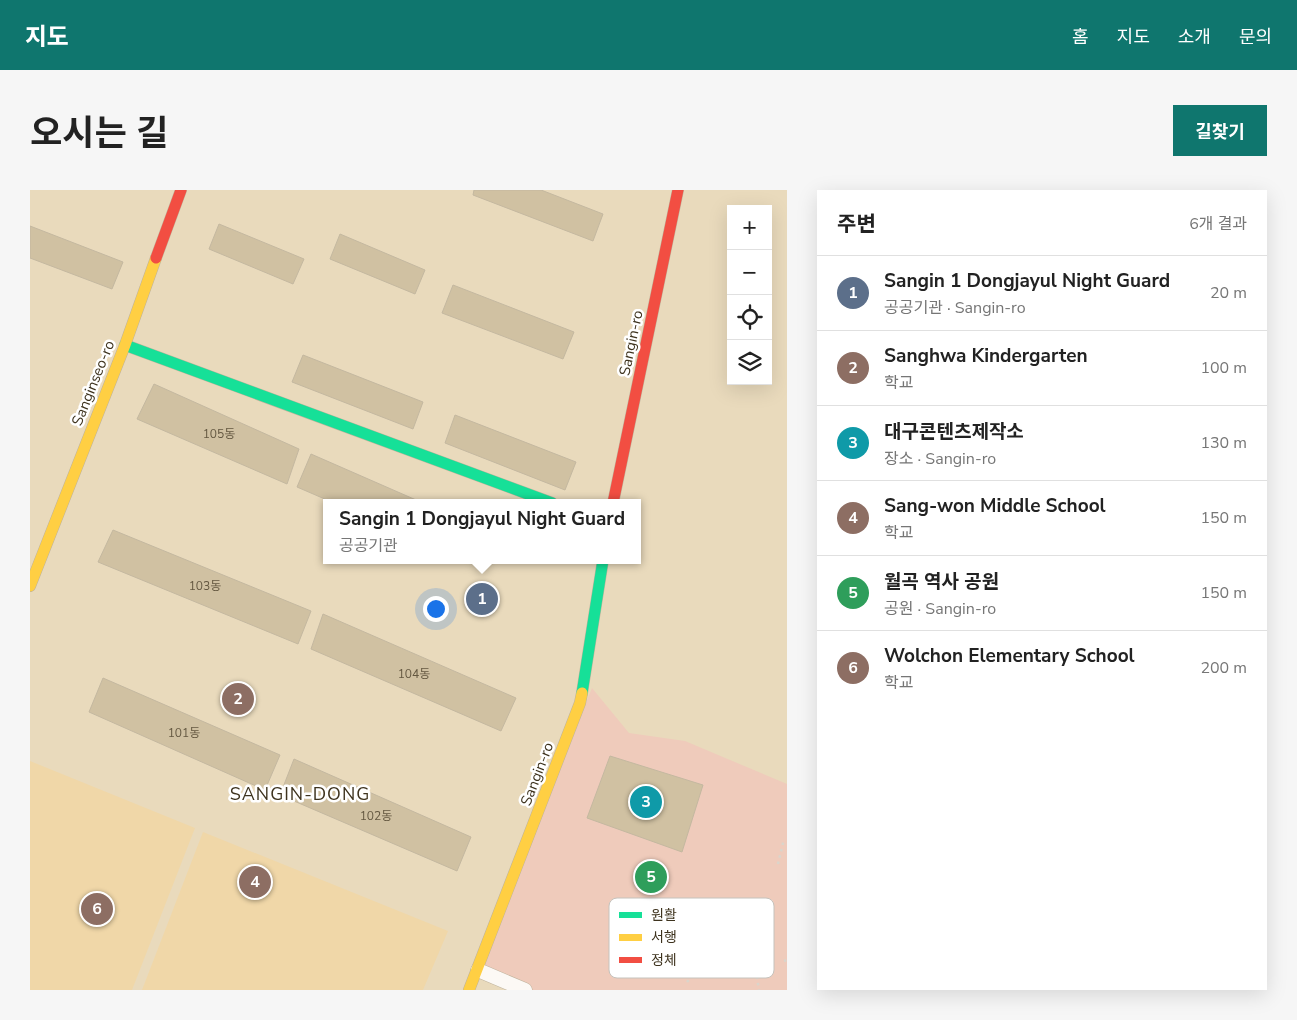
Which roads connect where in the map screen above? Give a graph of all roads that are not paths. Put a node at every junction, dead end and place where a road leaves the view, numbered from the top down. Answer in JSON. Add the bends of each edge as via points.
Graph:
{"nodes":[{"id":1,"x":181,"y":190,"type":"edge"},
{"id":2,"x":678,"y":190,"type":"edge"},
{"id":3,"x":125,"y":345,"type":"junction"},
{"id":4,"x":541,"y":499,"type":"edge"},
{"id":5,"x":614,"y":499,"type":"edge"},
{"id":6,"x":602,"y":564,"type":"edge"},
{"id":7,"x":30,"y":586,"type":"edge"},
{"id":8,"x":478,"y":970,"type":"junction"},
{"id":9,"x":469,"y":990,"type":"edge"},
{"id":10,"x":525,"y":990,"type":"edge"}],
"edges":[{"from":1,"to":3,"type":"street","name":"Sanginseo-ro"},
{"from":2,"to":5,"type":"street","name":"Sangin-ro"},
{"from":3,"to":4,"type":"street"},
{"from":3,"to":7,"type":"street","name":"Sanginseo-ro"},
{"from":6,"to":8,"type":"street","name":"Sangin-ro","via":[[580,703]]},
{"from":8,"to":9,"type":"street","name":"Sangin-ro"},
{"from":8,"to":10,"type":"street"}]}
